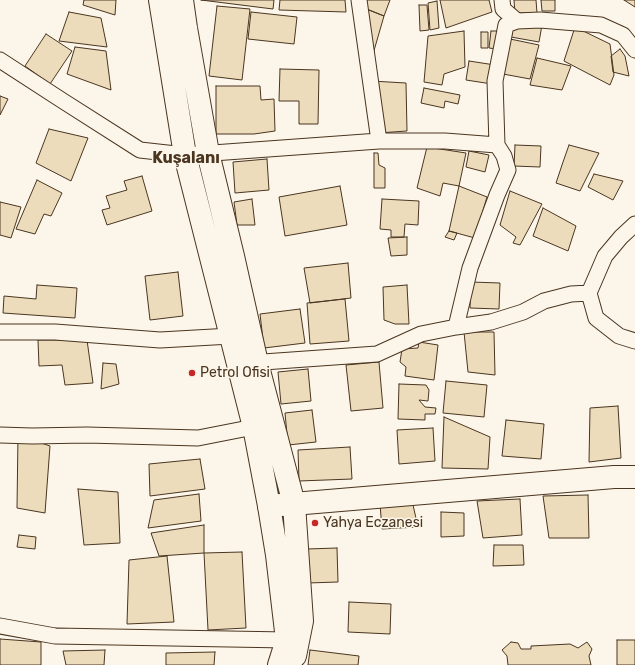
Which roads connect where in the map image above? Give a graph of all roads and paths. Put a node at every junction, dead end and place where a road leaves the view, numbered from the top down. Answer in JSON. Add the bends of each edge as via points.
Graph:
{"nodes":[{"id":1,"x":160,"y":0,"type":"edge"},
{"id":2,"x":182,"y":0,"type":"edge"},
{"id":3,"x":359,"y":0,"type":"edge"},
{"id":4,"x":502,"y":0,"type":"edge"},
{"id":5,"x":516,"y":21,"type":"junction"},
{"id":6,"x":635,"y":50,"type":"edge"},
{"id":7,"x":0,"y":60,"type":"edge"},
{"id":8,"x":379,"y":141,"type":"junction"},
{"id":9,"x":497,"y":145,"type":"junction"},
{"id":10,"x":208,"y":153,"type":"junction"},
{"id":11,"x":185,"y":155,"type":"junction"},
{"id":12,"x":635,"y":224,"type":"edge"},
{"id":13,"x":589,"y":293,"type":"junction"},
{"id":14,"x":456,"y":327,"type":"junction"},
{"id":15,"x":0,"y":332,"type":"edge"},
{"id":16,"x":231,"y":336,"type":"junction"},
{"id":17,"x":635,"y":341,"type":"edge"},
{"id":18,"x":247,"y":363,"type":"junction"},
{"id":19,"x":254,"y":427,"type":"junction"},
{"id":20,"x":0,"y":435,"type":"edge"},
{"id":21,"x":635,"y":477,"type":"edge"},
{"id":22,"x":294,"y":504,"type":"junction"},
{"id":23,"x":269,"y":506,"type":"junction"},
{"id":24,"x":0,"y":626,"type":"edge"},
{"id":25,"x":286,"y":640,"type":"junction"},
{"id":26,"x":279,"y":665,"type":"edge"},
{"id":27,"x":293,"y":665,"type":"edge"}],
"edges":[{"from":1,"to":11,"type":"main road"},
{"from":2,"to":10,"type":"main road"},
{"from":3,"to":8,"type":"street"},
{"from":4,"to":5,"type":"street","via":[[503,9]]},
{"from":5,"to":6,"type":"street","via":[[540,20],[601,25],[624,35]]},
{"from":5,"to":9,"type":"street","via":[[506,25],[495,81]]},
{"from":7,"to":11,"type":"street","via":[[140,150]]},
{"from":8,"to":9,"type":"street","via":[[445,141]]},
{"from":8,"to":10,"type":"street"},
{"from":9,"to":14,"type":"street","via":[[508,170],[496,195],[470,268]]},
{"from":10,"to":11,"type":"street"},
{"from":10,"to":18,"type":"main road","via":[[233,256]]},
{"from":11,"to":16,"type":"main road"},
{"from":12,"to":13,"type":"street","via":[[605,256]]},
{"from":13,"to":14,"type":"street","via":[[544,300],[523,312],[491,322]]},
{"from":13,"to":17,"type":"street","via":[[596,318],[619,336]]},
{"from":14,"to":18,"type":"street","via":[[421,334],[377,354]]},
{"from":15,"to":16,"type":"street","via":[[55,332],[160,340]]},
{"from":16,"to":18,"type":"main road"},
{"from":18,"to":19,"type":"main road"},
{"from":18,"to":22,"type":"main road"},
{"from":19,"to":20,"type":"street","via":[[198,438]]},
{"from":19,"to":23,"type":"main road"},
{"from":21,"to":22,"type":"main road"},
{"from":22,"to":23,"type":"main road"},
{"from":22,"to":27,"type":"main road","via":[[302,621]]},
{"from":23,"to":25,"type":"main road"},
{"from":24,"to":25,"type":"street","via":[[55,636]]},
{"from":25,"to":26,"type":"main road"}]}
